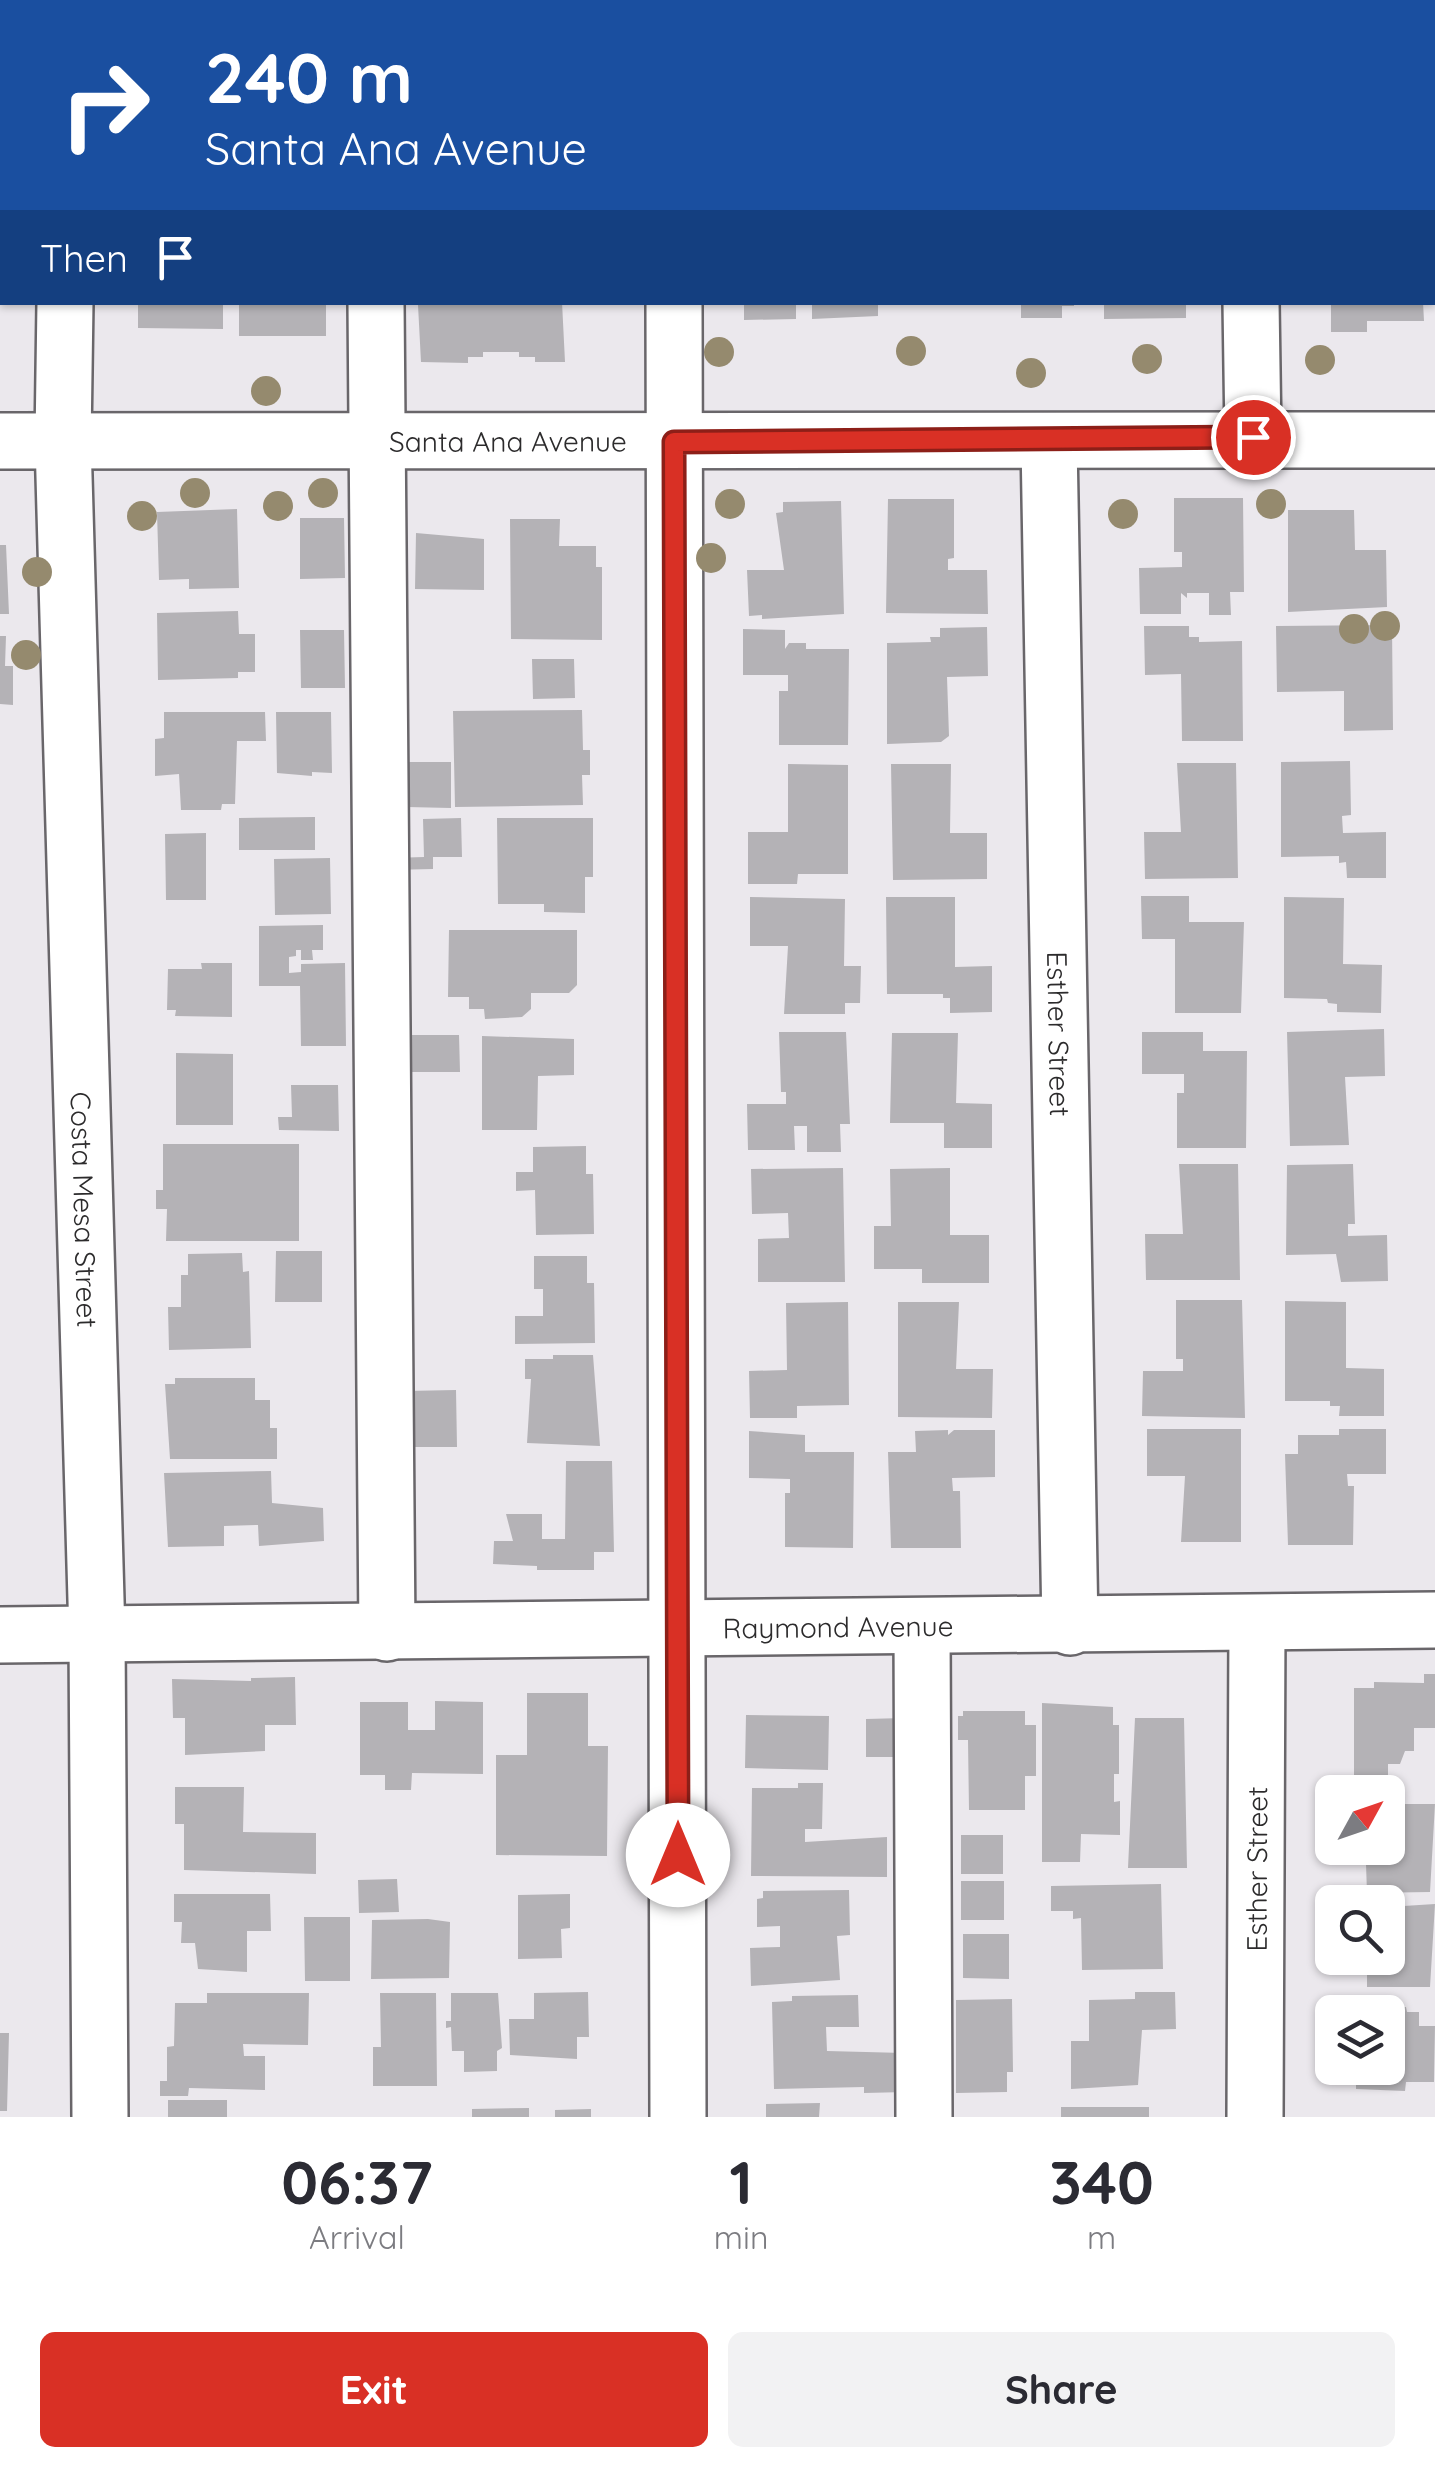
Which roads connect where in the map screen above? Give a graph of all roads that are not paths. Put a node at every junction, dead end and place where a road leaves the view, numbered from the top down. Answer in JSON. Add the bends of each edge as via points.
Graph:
{"nodes":[{"id":1,"x":65,"y":305,"type":"edge"},
{"id":2,"x":376,"y":305,"type":"edge"},
{"id":3,"x":674,"y":305,"type":"edge"},
{"id":4,"x":1251,"y":305,"type":"edge"},
{"id":5,"x":1253,"y":437,"type":"junction"},
{"id":6,"x":62,"y":440,"type":"junction"},
{"id":7,"x":1435,"y":440,"type":"edge"},
{"id":8,"x":0,"y":441,"type":"edge"},
{"id":9,"x":375,"y":442,"type":"junction"},
{"id":10,"x":674,"y":442,"type":"junction"},
{"id":11,"x":1050,"y":442,"type":"junction"},
{"id":12,"x":1435,"y":1620,"type":"edge"},
{"id":13,"x":1256,"y":1624,"type":"junction"},
{"id":14,"x":1070,"y":1626,"type":"junction"},
{"id":15,"x":922,"y":1628,"type":"junction"},
{"id":16,"x":677,"y":1630,"type":"junction"},
{"id":17,"x":387,"y":1633,"type":"junction"},
{"id":18,"x":97,"y":1635,"type":"junction"},
{"id":19,"x":0,"y":1636,"type":"edge"},
{"id":20,"x":100,"y":2117,"type":"edge"},
{"id":21,"x":678,"y":2117,"type":"edge"},
{"id":22,"x":924,"y":2117,"type":"edge"},
{"id":23,"x":1255,"y":2117,"type":"edge"}],
"edges":[{"from":1,"to":6,"type":"street","name":"Costa Mesa Street"},
{"from":2,"to":9,"type":"street"},
{"from":3,"to":10,"type":"street"},
{"from":4,"to":5,"type":"street"},
{"from":5,"to":7,"type":"street","name":"Santa Ana Avenue"},
{"from":5,"to":11,"type":"street","name":"Santa Ana Avenue"},
{"from":6,"to":8,"type":"street","name":"Santa Ana Avenue"},
{"from":6,"to":9,"type":"street","name":"Santa Ana Avenue"},
{"from":6,"to":18,"type":"street","name":"Costa Mesa Street"},
{"from":9,"to":10,"type":"street","name":"Santa Ana Avenue"},
{"from":9,"to":17,"type":"street"},
{"from":10,"to":11,"type":"street","name":"Santa Ana Avenue"},
{"from":10,"to":16,"type":"street"},
{"from":11,"to":14,"type":"street","name":"Esther Street"},
{"from":12,"to":13,"type":"street","name":"Raymond Avenue"},
{"from":13,"to":14,"type":"street","name":"Raymond Avenue"},
{"from":13,"to":23,"type":"street","name":"Esther Street"},
{"from":14,"to":15,"type":"street","name":"Raymond Avenue"},
{"from":15,"to":16,"type":"street","name":"Raymond Avenue"},
{"from":15,"to":22,"type":"street"},
{"from":16,"to":17,"type":"street","name":"Raymond Avenue"},
{"from":16,"to":21,"type":"street"},
{"from":17,"to":18,"type":"street","name":"Raymond Avenue"},
{"from":18,"to":19,"type":"street","name":"Raymond Avenue"},
{"from":18,"to":20,"type":"street","name":"Costa Mesa Street"}]}
